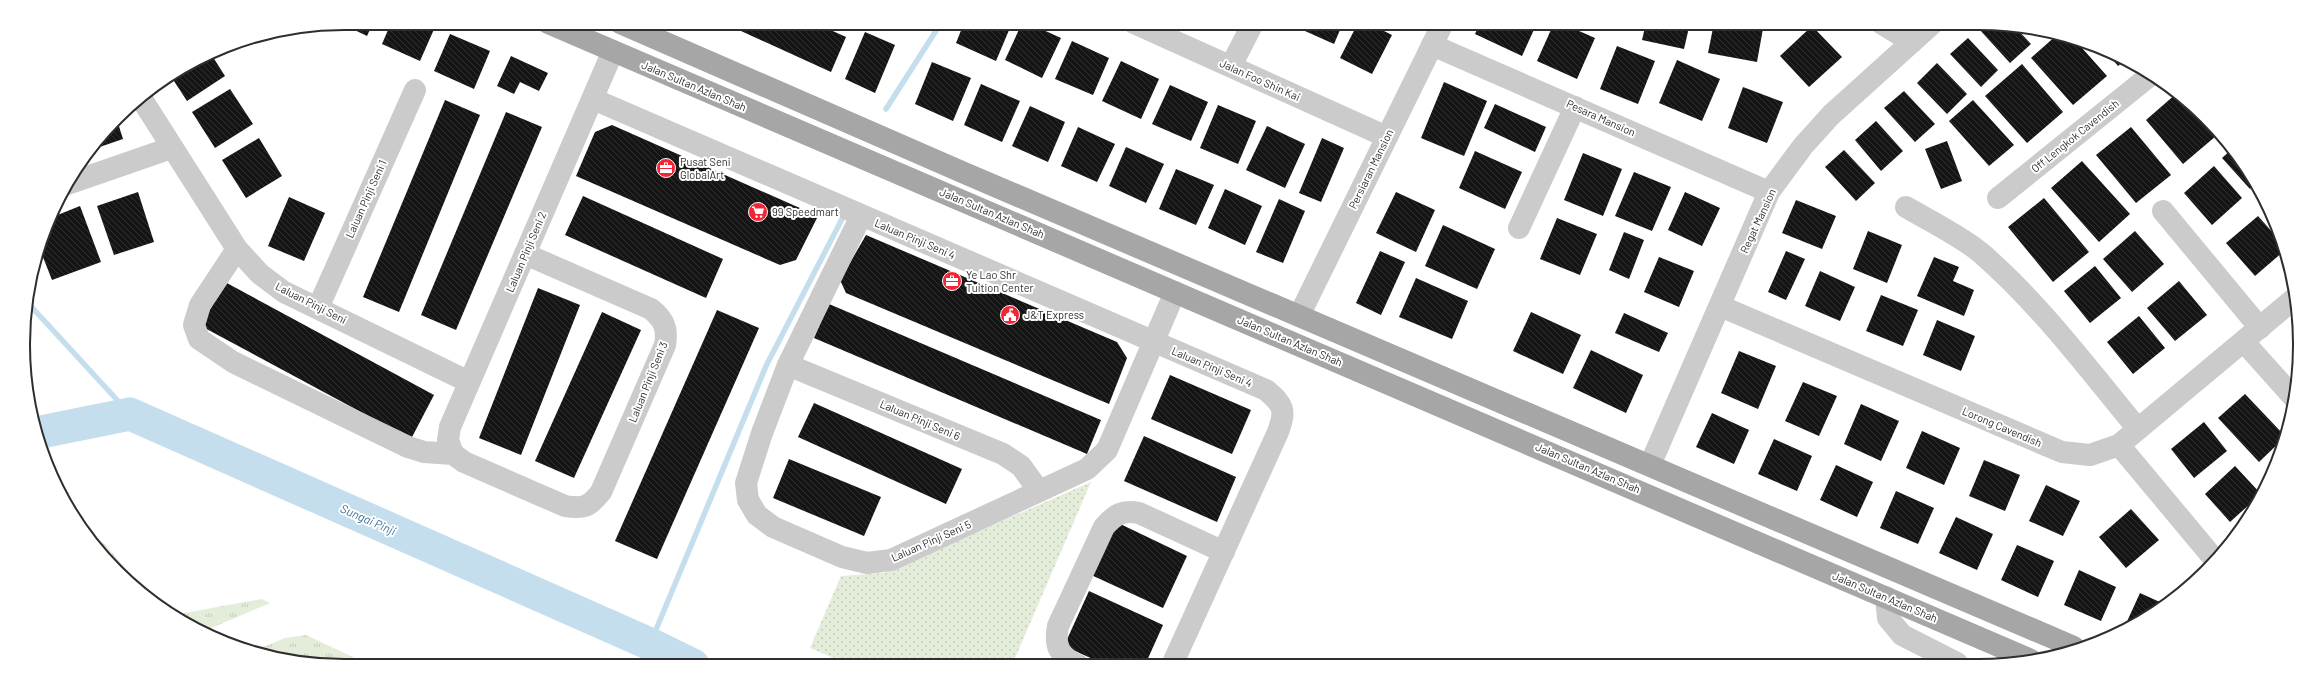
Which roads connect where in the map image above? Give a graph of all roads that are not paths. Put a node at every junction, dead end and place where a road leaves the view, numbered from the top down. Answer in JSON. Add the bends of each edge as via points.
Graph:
{"nodes":[{"id":1,"x":564,"y":30,"type":"edge"},
{"id":2,"x":636,"y":30,"type":"edge"},
{"id":3,"x":1150,"y":30,"type":"edge"},
{"id":4,"x":1250,"y":30,"type":"edge"},
{"id":5,"x":1440,"y":30,"type":"edge"},
{"id":6,"x":1892,"y":30,"type":"edge"},
{"id":7,"x":1925,"y":30,"type":"edge"},
{"id":8,"x":1912,"y":42,"type":"junction"},
{"id":9,"x":1432,"y":45,"type":"junction"},
{"id":10,"x":614,"y":51,"type":"junction"},
{"id":11,"x":1231,"y":66,"type":"junction"},
{"id":12,"x":2146,"y":79,"type":"edge"},
{"id":13,"x":414,"y":90,"type":"dead end"},
{"id":14,"x":593,"y":98,"type":"junction"},
{"id":15,"x":143,"y":103,"type":"edge"},
{"id":16,"x":1575,"y":107,"type":"junction"},
{"id":17,"x":1387,"y":137,"type":"junction"},
{"id":18,"x":171,"y":148,"type":"junction"},
{"id":19,"x":962,"y":172,"type":"junction"},
{"id":20,"x":76,"y":181,"type":"edge"},
{"id":21,"x":1769,"y":192,"type":"junction"},
{"id":22,"x":1998,"y":198,"type":"dead end"},
{"id":23,"x":1906,"y":207,"type":"dead end"},
{"id":24,"x":2163,"y":211,"type":"dead end"},
{"id":25,"x":861,"y":216,"type":"junction"},
{"id":26,"x":1519,"y":228,"type":"dead end"},
{"id":27,"x":237,"y":249,"type":"junction"},
{"id":28,"x":525,"y":254,"type":"junction"},
{"id":29,"x":1175,"y":292,"type":"junction"},
{"id":30,"x":2290,"y":302,"type":"edge"},
{"id":31,"x":1720,"y":306,"type":"junction"},
{"id":32,"x":318,"y":308,"type":"junction"},
{"id":33,"x":1299,"y":316,"type":"junction"},
{"id":34,"x":2260,"y":328,"type":"junction"},
{"id":35,"x":1154,"y":342,"type":"junction"},
{"id":36,"x":2244,"y":342,"type":"junction"},
{"id":37,"x":788,"y":365,"type":"junction"},
{"id":38,"x":469,"y":382,"type":"junction"},
{"id":39,"x":2289,"y":393,"type":"edge"},
{"id":40,"x":2138,"y":429,"type":"junction"},
{"id":41,"x":2120,"y":445,"type":"junction"},
{"id":42,"x":453,"y":454,"type":"junction"},
{"id":43,"x":1650,"y":465,"type":"junction"},
{"id":44,"x":1039,"y":491,"type":"junction"},
{"id":45,"x":1224,"y":552,"type":"junction"},
{"id":46,"x":2211,"y":556,"type":"edge"},
{"id":47,"x":1886,"y":597,"type":"junction"},
{"id":48,"x":2070,"y":645,"type":"edge"},
{"id":49,"x":2021,"y":656,"type":"edge"},
{"id":50,"x":1069,"y":659,"type":"edge"},
{"id":51,"x":1175,"y":659,"type":"edge"},
{"id":52,"x":1949,"y":659,"type":"edge"}],
"edges":[{"from":1,"to":10,"type":"main road","name":"Jalan Sultan Azlan Shah"},
{"from":2,"to":19,"type":"main road"},
{"from":3,"to":11,"type":"street","name":"Jalan Foo Shin Kai"},
{"from":4,"to":11,"type":"street"},
{"from":5,"to":9,"type":"street","name":"Persiaran Mansion"},
{"from":6,"to":8,"type":"street"},
{"from":7,"to":8,"type":"street","name":"Regat Mansion"},
{"from":8,"to":21,"type":"street","name":"Regat Mansion","via":[[1831,115],[1803,146]]},
{"from":9,"to":16,"type":"street","name":"Pesara Mansion"},
{"from":9,"to":17,"type":"street","name":"Persiaran Mansion"},
{"from":10,"to":14,"type":"street","name":"Laluan Pinji Seni 2"},
{"from":10,"to":29,"type":"main road","name":"Jalan Sultan Azlan Shah"},
{"from":11,"to":17,"type":"street","name":"Jalan Foo Shin Kai"},
{"from":12,"to":22,"type":"street","name":"Off Lengkok Cavendish"},
{"from":13,"to":32,"type":"street","name":"Laluan Pinji Seni 1"},
{"from":14,"to":25,"type":"street","name":"Laluan Pinji Seni 4"},
{"from":14,"to":28,"type":"street","name":"Laluan Pinji Seni 2"},
{"from":15,"to":18,"type":"street","name":"Laluan Pinji Seni"},
{"from":16,"to":21,"type":"street","name":"Pesara Mansion"},
{"from":16,"to":26,"type":"street"},
{"from":17,"to":33,"type":"street","name":"Persiaran Mansion"},
{"from":18,"to":20,"type":"street"},
{"from":18,"to":27,"type":"street","name":"Laluan Pinji Seni"},
{"from":19,"to":29,"type":"main road","via":[[1084,240],[1159,272],[1170,280]]},
{"from":19,"to":33,"type":"main road"},
{"from":21,"to":31,"type":"street","name":"Regat Mansion"},
{"from":23,"to":40,"type":"street","via":[[1979,252],[2015,284]]},
{"from":24,"to":34,"type":"street"},
{"from":25,"to":35,"type":"street","name":"Laluan Pinji Seni 4"},
{"from":25,"to":37,"type":"street","name":"Laluan Pinji Seni 5"},
{"from":27,"to":32,"type":"street","name":"Laluan Pinji Seni","via":[[260,274],[284,292]]},
{"from":27,"to":42,"type":"street","via":[[200,305],[194,325],[199,339],[233,362],[408,447],[424,452]]},
{"from":28,"to":38,"type":"street","name":"Laluan Pinji Seni 2"},
{"from":28,"to":42,"type":"street","name":"Laluan Pinji Seni 3","via":[[651,309],[662,318],[667,331],[665,345],[601,492],[592,503],[579,508],[565,506],[479,469]]},
{"from":29,"to":35,"type":"street","name":"Laluan Pinji Seni 5"},
{"from":29,"to":47,"type":"main road","name":"Jalan Sultan Azlan Shah"},
{"from":30,"to":34,"type":"street","name":"Lorong Cavendish"},
{"from":31,"to":41,"type":"street","name":"Lorong Cavendish","via":[[2062,452],[2090,455]]},
{"from":31,"to":43,"type":"street","name":"Regat Mansion"},
{"from":32,"to":38,"type":"street","name":"Laluan Pinji Seni"},
{"from":33,"to":43,"type":"main road"},
{"from":34,"to":36,"type":"street","name":"Lorong Cavendish"},
{"from":35,"to":44,"type":"street","name":"Laluan Pinji Seni 5","via":[[1107,450],[1087,469]]},
{"from":35,"to":45,"type":"street","name":"Laluan Pinji Seni 4","via":[[1266,390],[1280,401],[1284,416]]},
{"from":36,"to":39,"type":"street"},
{"from":36,"to":40,"type":"street","name":"Lorong Cavendish"},
{"from":37,"to":44,"type":"street","name":"Laluan Pinji Seni 6","via":[[1003,454],[1021,466]]},
{"from":37,"to":44,"type":"street","name":"Laluan Pinji Seni 5","via":[[746,482],[748,500],[754,510],[773,527],[842,557],[867,563],[891,560]]},
{"from":38,"to":42,"type":"street","name":"Laluan Pinji Seni 2","via":[[450,426],[448,440]]},
{"from":40,"to":41,"type":"street","name":"Lorong Cavendish"},
{"from":41,"to":46,"type":"street"},
{"from":43,"to":48,"type":"main road"},
{"from":45,"to":50,"type":"street","via":[[1139,514],[1126,511],[1113,516],[1104,527],[1058,626],[1055,640],[1060,653]]},
{"from":45,"to":51,"type":"street"},
{"from":47,"to":49,"type":"main road","name":"Jalan Sultan Azlan Shah"},
{"from":47,"to":52,"type":"street","via":[[1888,618],[1902,635]]}]}
